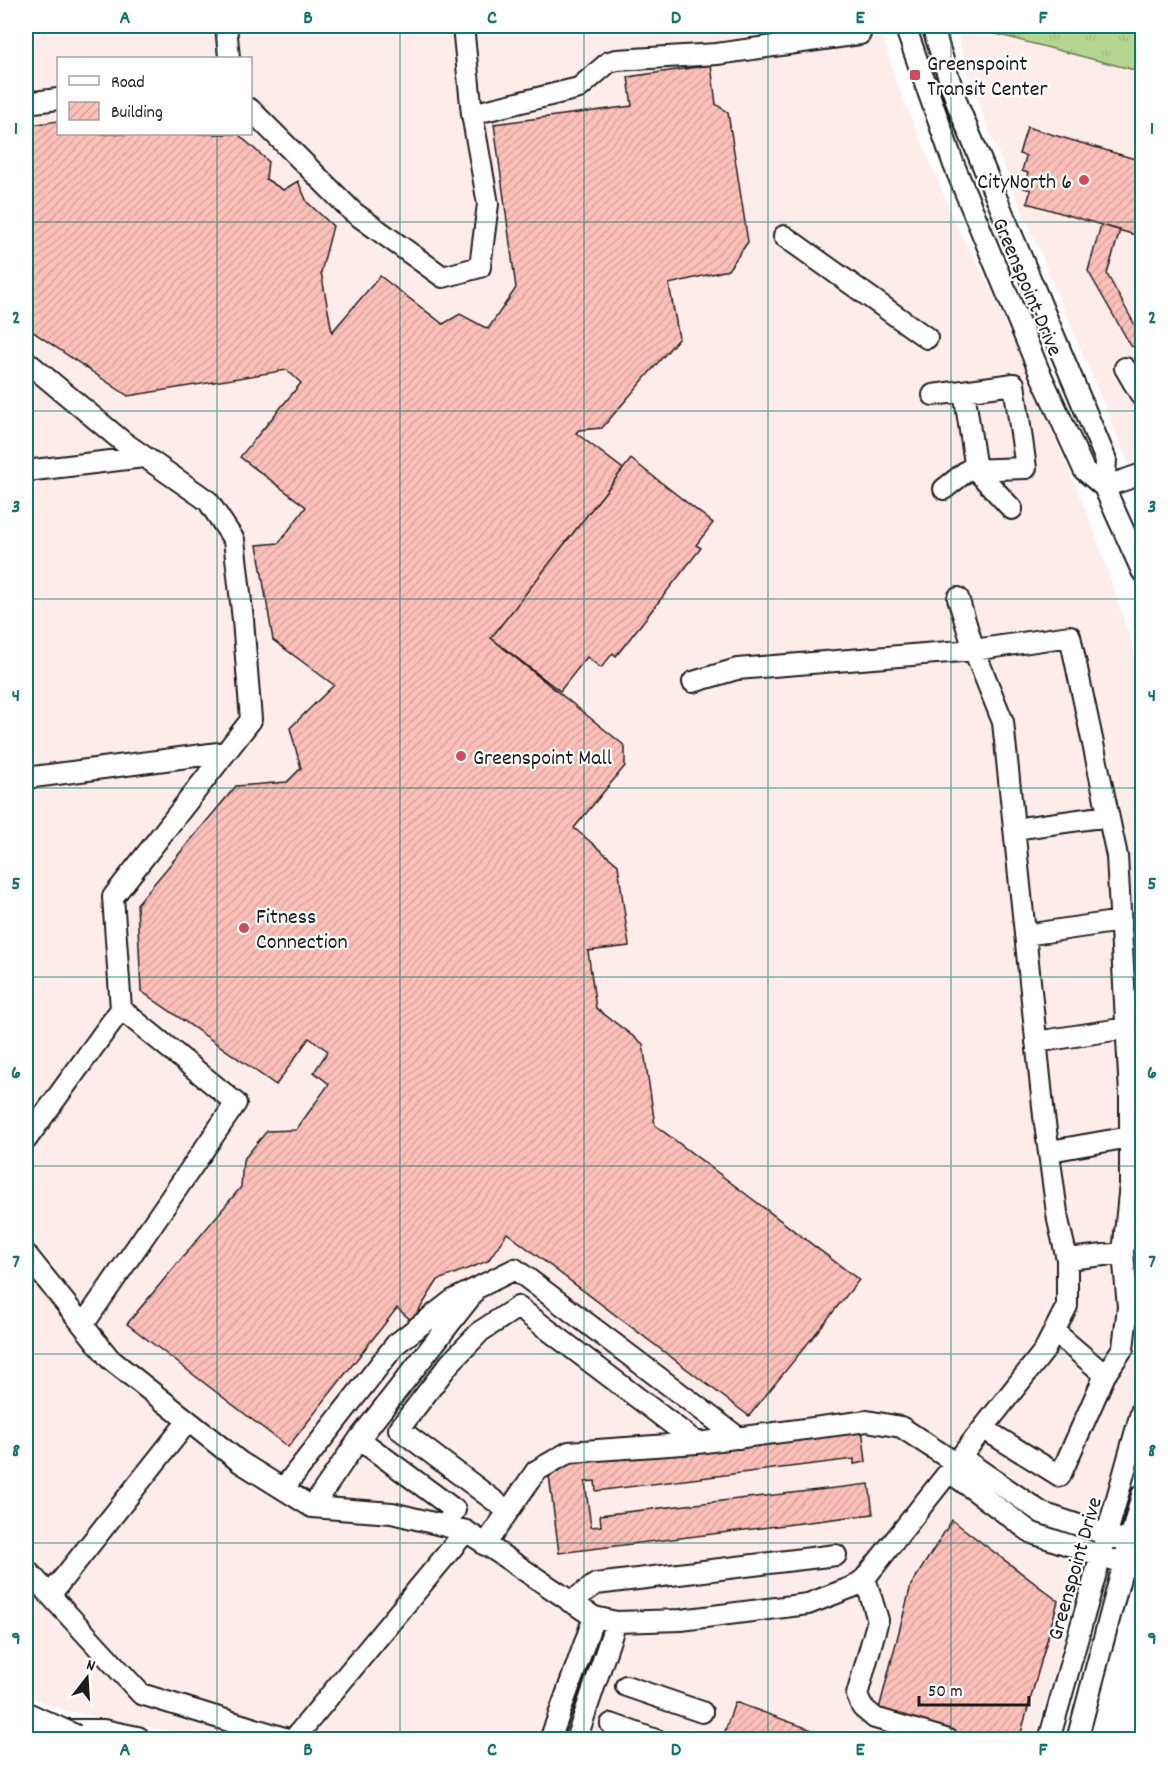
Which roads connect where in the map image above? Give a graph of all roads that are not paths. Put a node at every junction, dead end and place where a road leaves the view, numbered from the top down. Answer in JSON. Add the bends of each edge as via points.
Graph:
{"nodes":[{"id":1,"x":226,"y":26,"type":"edge"},
{"id":2,"x":464,"y":26,"type":"edge"},
{"id":3,"x":905,"y":26,"type":"edge"},
{"id":4,"x":932,"y":26,"type":"edge"},
{"id":5,"x":860,"y":34,"type":"dead end"},
{"id":6,"x":229,"y":57,"type":"edge"},
{"id":7,"x":57,"y":99,"type":"edge"},
{"id":8,"x":26,"y":103,"type":"edge"},
{"id":9,"x":252,"y":111,"type":"edge"},
{"id":10,"x":472,"y":114,"type":"junction"},
{"id":11,"x":784,"y":236,"type":"dead end"},
{"id":12,"x":927,"y":338,"type":"dead end"},
{"id":13,"x":26,"y":360,"type":"edge"},
{"id":14,"x":1125,"y":368,"type":"dead end"},
{"id":15,"x":964,"y":391,"type":"junction"},
{"id":16,"x":933,"y":395,"type":"dead end"},
{"id":17,"x":1143,"y":397,"type":"edge"},
{"id":18,"x":144,"y":457,"type":"junction"},
{"id":19,"x":976,"y":470,"type":"junction"},
{"id":20,"x":26,"y":471,"type":"edge"},
{"id":21,"x":1143,"y":474,"type":"edge"},
{"id":22,"x":1104,"y":486,"type":"junction"},
{"id":23,"x":944,"y":489,"type":"dead end"},
{"id":24,"x":1012,"y":508,"type":"dead end"},
{"id":25,"x":1143,"y":571,"type":"edge"},
{"id":26,"x":958,"y":598,"type":"dead end"},
{"id":27,"x":974,"y":650,"type":"junction"},
{"id":28,"x":693,"y":682,"type":"dead end"},
{"id":29,"x":226,"y":752,"type":"junction"},
{"id":30,"x":26,"y":778,"type":"edge"},
{"id":31,"x":1108,"y":816,"type":"junction"},
{"id":32,"x":1014,"y":829,"type":"junction"},
{"id":33,"x":1120,"y":921,"type":"junction"},
{"id":34,"x":1025,"y":934,"type":"junction"},
{"id":35,"x":121,"y":1009,"type":"junction"},
{"id":36,"x":1127,"y":1028,"type":"junction"},
{"id":37,"x":1036,"y":1042,"type":"junction"},
{"id":38,"x":1130,"y":1137,"type":"junction"},
{"id":39,"x":26,"y":1140,"type":"edge"},
{"id":40,"x":1050,"y":1150,"type":"junction"},
{"id":41,"x":1123,"y":1253,"type":"junction"},
{"id":42,"x":1067,"y":1259,"type":"junction"},
{"id":43,"x":27,"y":1262,"type":"edge"},
{"id":44,"x":478,"y":1288,"type":"junction"},
{"id":45,"x":84,"y":1326,"type":"junction"},
{"id":46,"x":1055,"y":1332,"type":"junction"},
{"id":47,"x":1105,"y":1375,"type":"junction"},
{"id":48,"x":1143,"y":1410,"type":"edge"},
{"id":49,"x":188,"y":1420,"type":"junction"},
{"id":50,"x":984,"y":1429,"type":"junction"},
{"id":51,"x":739,"y":1438,"type":"junction"},
{"id":52,"x":359,"y":1439,"type":"junction"},
{"id":53,"x":697,"y":1443,"type":"junction"},
{"id":54,"x":957,"y":1465,"type":"junction"},
{"id":55,"x":283,"y":1489,"type":"junction"},
{"id":56,"x":1143,"y":1495,"type":"edge"},
{"id":57,"x":312,"y":1507,"type":"junction"},
{"id":58,"x":508,"y":1511,"type":"junction"},
{"id":59,"x":445,"y":1526,"type":"junction"},
{"id":60,"x":466,"y":1531,"type":"junction"},
{"id":61,"x":1107,"y":1535,"type":"junction"},
{"id":62,"x":1136,"y":1544,"type":"edge"},
{"id":63,"x":485,"y":1545,"type":"junction"},
{"id":64,"x":836,"y":1555,"type":"dead end"},
{"id":65,"x":1101,"y":1556,"type":"junction"},
{"id":66,"x":1133,"y":1566,"type":"edge"},
{"id":67,"x":26,"y":1569,"type":"edge"},
{"id":68,"x":865,"y":1578,"type":"junction"},
{"id":69,"x":50,"y":1594,"type":"junction"},
{"id":70,"x":570,"y":1602,"type":"junction"},
{"id":71,"x":594,"y":1617,"type":"junction"},
{"id":72,"x":616,"y":1622,"type":"junction"},
{"id":73,"x":626,"y":1686,"type":"dead end"},
{"id":74,"x":702,"y":1712,"type":"dead end"},
{"id":75,"x":26,"y":1718,"type":"edge"},
{"id":76,"x":612,"y":1724,"type":"dead end"},
{"id":77,"x":26,"y":1734,"type":"edge"},
{"id":78,"x":74,"y":1740,"type":"edge"},
{"id":79,"x":137,"y":1740,"type":"edge"},
{"id":80,"x":292,"y":1740,"type":"edge"},
{"id":81,"x":550,"y":1740,"type":"edge"},
{"id":82,"x":576,"y":1740,"type":"edge"},
{"id":83,"x":656,"y":1740,"type":"edge"},
{"id":84,"x":950,"y":1740,"type":"edge"},
{"id":85,"x":1049,"y":1740,"type":"edge"},
{"id":86,"x":1077,"y":1740,"type":"edge"}],
"edges":[{"from":1,"to":6,"type":"street"},
{"from":2,"to":10,"type":"street"},
{"from":3,"to":22,"type":"street","name":"Greenspoint Drive","via":[[958,175],[1039,371],[1084,470]]},
{"from":4,"to":22,"type":"street","name":"Greenspoint Drive","via":[[958,106],[1106,460]]},
{"from":5,"to":10,"type":"street","via":[[717,54],[618,60],[609,62],[579,88]]},
{"from":7,"to":8,"type":"street"},
{"from":9,"to":10,"type":"street","via":[[353,212],[443,277],[480,267],[488,204]]},
{"from":11,"to":12,"type":"street"},
{"from":13,"to":18,"type":"street"},
{"from":14,"to":17,"type":"street"},
{"from":15,"to":16,"type":"street"},
{"from":15,"to":19,"type":"street"},
{"from":15,"to":19,"type":"street","via":[[1014,384],[1026,468]]},
{"from":18,"to":20,"type":"street"},
{"from":18,"to":29,"type":"street","via":[[208,501],[234,540],[251,720]]},
{"from":19,"to":23,"type":"street","via":[[968,470]]},
{"from":19,"to":24,"type":"street"},
{"from":21,"to":22,"type":"street"},
{"from":22,"to":25,"type":"street","name":"Greenspoint Drive"},
{"from":26,"to":27,"type":"street"},
{"from":27,"to":28,"type":"street","via":[[736,669]]},
{"from":27,"to":31,"type":"street","via":[[1070,636]]},
{"from":27,"to":32,"type":"street","via":[[1003,722]]},
{"from":29,"to":30,"type":"street"},
{"from":29,"to":35,"type":"street","via":[[113,897]]},
{"from":31,"to":32,"type":"street"},
{"from":31,"to":33,"type":"street","via":[[1117,856]]},
{"from":32,"to":34,"type":"street"},
{"from":33,"to":34,"type":"street"},
{"from":33,"to":36,"type":"street"},
{"from":34,"to":37,"type":"street"},
{"from":35,"to":39,"type":"street"},
{"from":35,"to":45,"type":"street","via":[[236,1103]]},
{"from":36,"to":37,"type":"street"},
{"from":36,"to":38,"type":"street"},
{"from":37,"to":40,"type":"street"},
{"from":38,"to":40,"type":"street"},
{"from":38,"to":41,"type":"street"},
{"from":40,"to":42,"type":"street"},
{"from":41,"to":42,"type":"street"},
{"from":41,"to":47,"type":"street","via":[[1128,1307],[1123,1348]]},
{"from":42,"to":46,"type":"street","via":[[1067,1306]]},
{"from":43,"to":45,"type":"street"},
{"from":44,"to":51,"type":"street","via":[[515,1269]]},
{"from":44,"to":52,"type":"street"},
{"from":44,"to":55,"type":"street","via":[[453,1300],[396,1344]]},
{"from":45,"to":49,"type":"street","via":[[111,1359]]},
{"from":46,"to":47,"type":"street"},
{"from":46,"to":50,"type":"street"},
{"from":47,"to":50,"type":"street","via":[[1060,1476]]},
{"from":48,"to":61,"type":"street","name":"Greenspoint Drive"},
{"from":49,"to":55,"type":"street","via":[[240,1462]]},
{"from":49,"to":69,"type":"street"},
{"from":50,"to":54,"type":"street"},
{"from":51,"to":53,"type":"street"},
{"from":51,"to":54,"type":"street","via":[[867,1420],[901,1427]]},
{"from":52,"to":57,"type":"street"},
{"from":52,"to":59,"type":"street","via":[[455,1510]]},
{"from":53,"to":58,"type":"street","via":[[569,1452],[536,1471]]},
{"from":53,"to":58,"type":"street","via":[[518,1307],[480,1331],[399,1429]]},
{"from":54,"to":61,"type":"street","via":[[1042,1513]]},
{"from":54,"to":65,"type":"street","via":[[1032,1533]]},
{"from":54,"to":68,"type":"street"},
{"from":55,"to":57,"type":"street"},
{"from":56,"to":62,"type":"street"},
{"from":57,"to":59,"type":"street","via":[[392,1513]]},
{"from":58,"to":63,"type":"street"},
{"from":59,"to":60,"type":"street"},
{"from":60,"to":63,"type":"street"},
{"from":60,"to":80,"type":"street"},
{"from":61,"to":62,"type":"street"},
{"from":61,"to":65,"type":"street","name":"Greenspoint Drive"},
{"from":62,"to":66,"type":"street"},
{"from":63,"to":70,"type":"street"},
{"from":64,"to":70,"type":"street","via":[[596,1584]]},
{"from":65,"to":66,"type":"street"},
{"from":65,"to":85,"type":"street","name":"Greenspoint Drive"},
{"from":66,"to":86,"type":"street"},
{"from":67,"to":69,"type":"street"},
{"from":68,"to":72,"type":"street","via":[[855,1586],[808,1604],[681,1620]]},
{"from":68,"to":84,"type":"street","via":[[878,1620],[857,1695],[862,1707],[875,1718]]},
{"from":69,"to":80,"type":"street","via":[[141,1694]]},
{"from":70,"to":71,"type":"street"},
{"from":71,"to":72,"type":"street"},
{"from":71,"to":81,"type":"street"},
{"from":72,"to":82,"type":"street"},
{"from":73,"to":74,"type":"street"},
{"from":75,"to":78,"type":"highway","bridge":true},
{"from":76,"to":83,"type":"street"},
{"from":77,"to":79,"type":"main road","via":[[103,1733]]}]}
